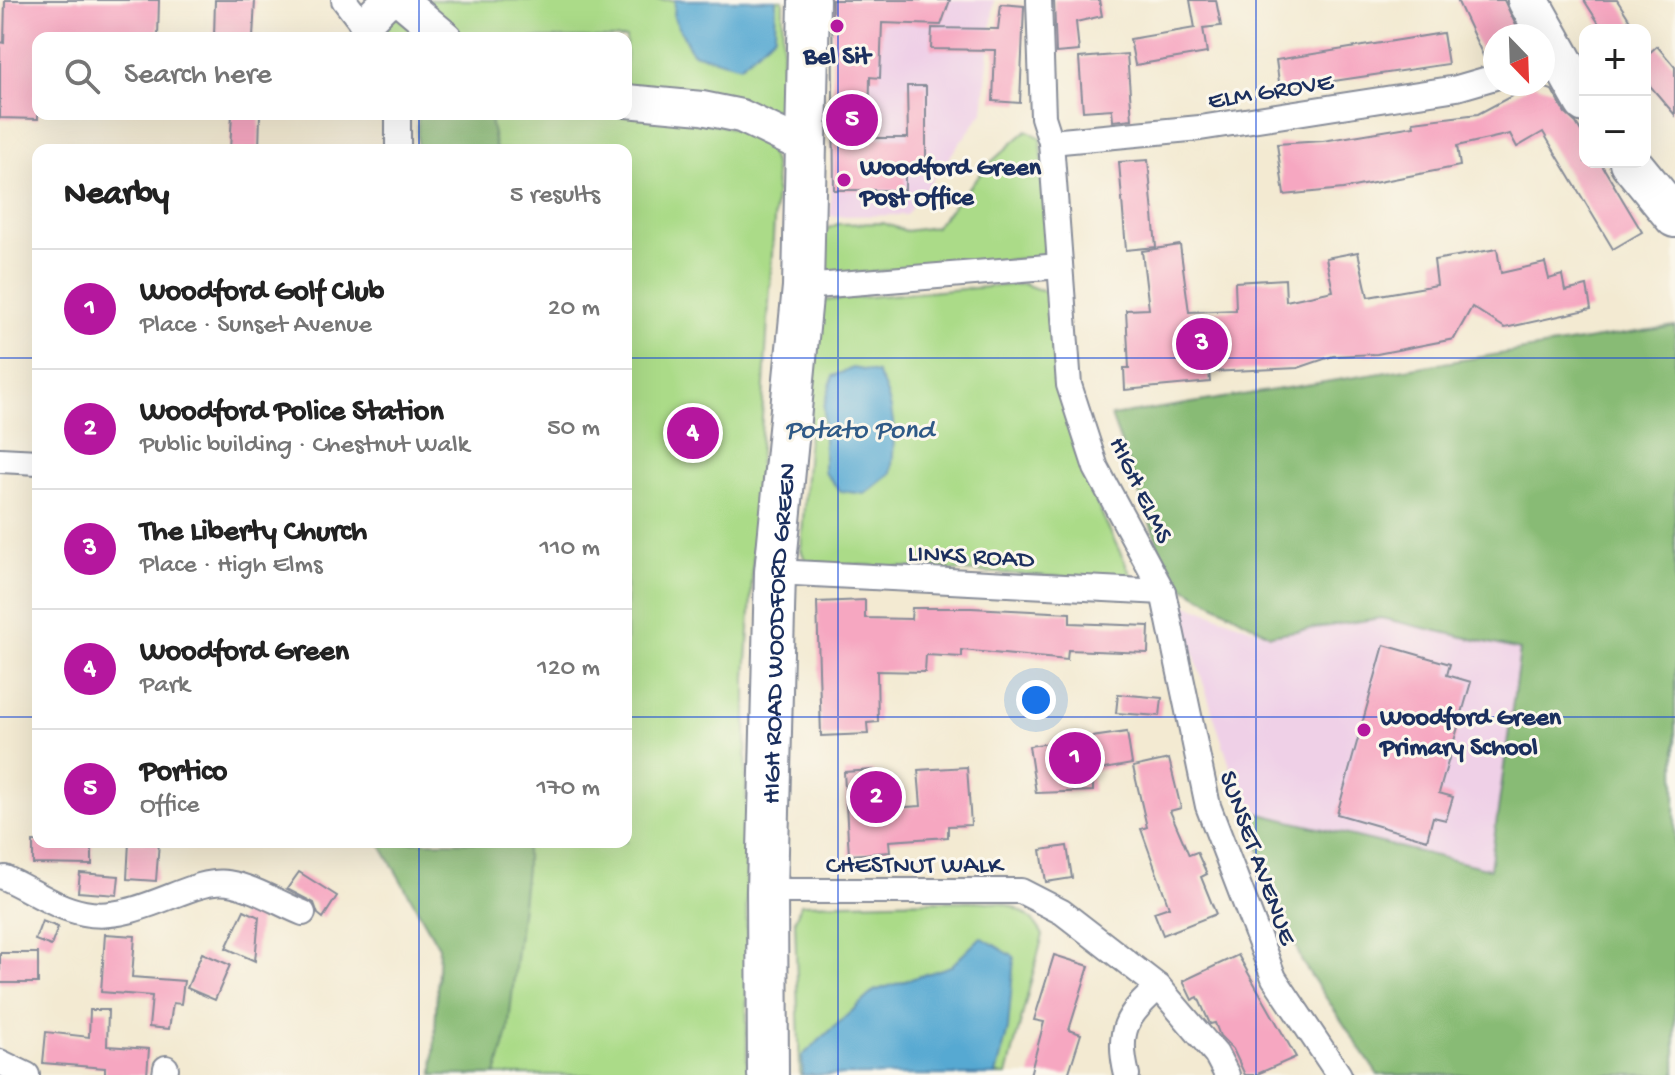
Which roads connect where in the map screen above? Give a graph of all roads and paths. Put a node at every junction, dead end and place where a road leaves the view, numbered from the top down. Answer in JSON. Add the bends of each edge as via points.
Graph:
{"nodes":[{"id":1,"x":388,"y":0,"type":"edge"},
{"id":2,"x":401,"y":0,"type":"edge"},
{"id":3,"x":809,"y":0,"type":"edge"},
{"id":4,"x":1039,"y":0,"type":"edge"},
{"id":5,"x":1528,"y":0,"type":"edge"},
{"id":6,"x":361,"y":20,"type":"edge"},
{"id":7,"x":1537,"y":24,"type":"edge"},
{"id":8,"x":439,"y":32,"type":"edge"},
{"id":9,"x":1555,"y":60,"type":"edge"},
{"id":10,"x":1483,"y":80,"type":"edge"},
{"id":11,"x":1581,"y":96,"type":"edge"},
{"id":12,"x":632,"y":102,"type":"edge"},
{"id":13,"x":398,"y":120,"type":"edge"},
{"id":14,"x":1051,"y":142,"type":"junction"},
{"id":15,"x":398,"y":144,"type":"edge"},
{"id":16,"x":806,"y":147,"type":"junction"},
{"id":17,"x":1635,"y":168,"type":"edge"},
{"id":18,"x":1675,"y":217,"type":"edge"},
{"id":19,"x":1060,"y":266,"type":"junction"},
{"id":20,"x":803,"y":287,"type":"junction"},
{"id":21,"x":0,"y":460,"type":"edge"},
{"id":22,"x":32,"y":462,"type":"edge"},
{"id":23,"x":775,"y":572,"type":"junction"},
{"id":24,"x":1163,"y":592,"type":"junction"},
{"id":25,"x":2,"y":877,"type":"edge"},
{"id":26,"x":767,"y":891,"type":"junction"},
{"id":27,"x":303,"y":913,"type":"dead end"},
{"id":28,"x":1159,"y":987,"type":"junction"},
{"id":29,"x":0,"y":1062,"type":"edge"},
{"id":30,"x":27,"y":1075,"type":"edge"},
{"id":31,"x":768,"y":1075,"type":"edge"},
{"id":32,"x":1127,"y":1075,"type":"edge"},
{"id":33,"x":1227,"y":1075,"type":"edge"},
{"id":34,"x":1339,"y":1075,"type":"edge"}],
"edges":[{"from":1,"to":6,"type":"street"},
{"from":2,"to":8,"type":"street"},
{"from":3,"to":16,"type":"main road","name":"HIGH ROAD WOODFORD GREEN"},
{"from":4,"to":14,"type":"street","name":"HIGH ELMS","via":[[1043,117]]},
{"from":5,"to":7,"type":"main road"},
{"from":9,"to":11,"type":"main road"},
{"from":10,"to":14,"type":"street","name":"ELM GROVE","via":[[1200,128]]},
{"from":12,"to":16,"type":"street","via":[[741,116]]},
{"from":13,"to":15,"type":"street"},
{"from":14,"to":19,"type":"street","name":"HIGH ELMS"},
{"from":16,"to":20,"type":"main road","name":"HIGH ROAD WOODFORD GREEN"},
{"from":17,"to":18,"type":"main road"},
{"from":19,"to":20,"type":"street"},
{"from":19,"to":24,"type":"street","name":"HIGH ELMS","via":[[1069,385],[1096,468]]},
{"from":20,"to":23,"type":"main road","name":"HIGH ROAD WOODFORD GREEN"},
{"from":21,"to":22,"type":"street"},
{"from":23,"to":24,"type":"street","name":"LINKS ROAD"},
{"from":23,"to":26,"type":"main road","name":"HIGH ROAD WOODFORD GREEN"},
{"from":24,"to":34,"type":"street","name":"SUNSET AVENUE","via":[[1208,806],[1274,978]]},
{"from":25,"to":27,"type":"street","via":[[51,904],[87,914],[140,910],[227,883]]},
{"from":26,"to":28,"type":"street","name":"CHESTNUT WALK","via":[[1021,891],[1062,912]]},
{"from":26,"to":31,"type":"main road","name":"HIGH ROAD WOODFORD GREEN"},
{"from":28,"to":32,"type":"street","via":[[1123,1028],[1121,1053]]},
{"from":28,"to":33,"type":"street","name":"CHESTNUT WALK","via":[[1216,1054]]},
{"from":29,"to":30,"type":"street"}]}
